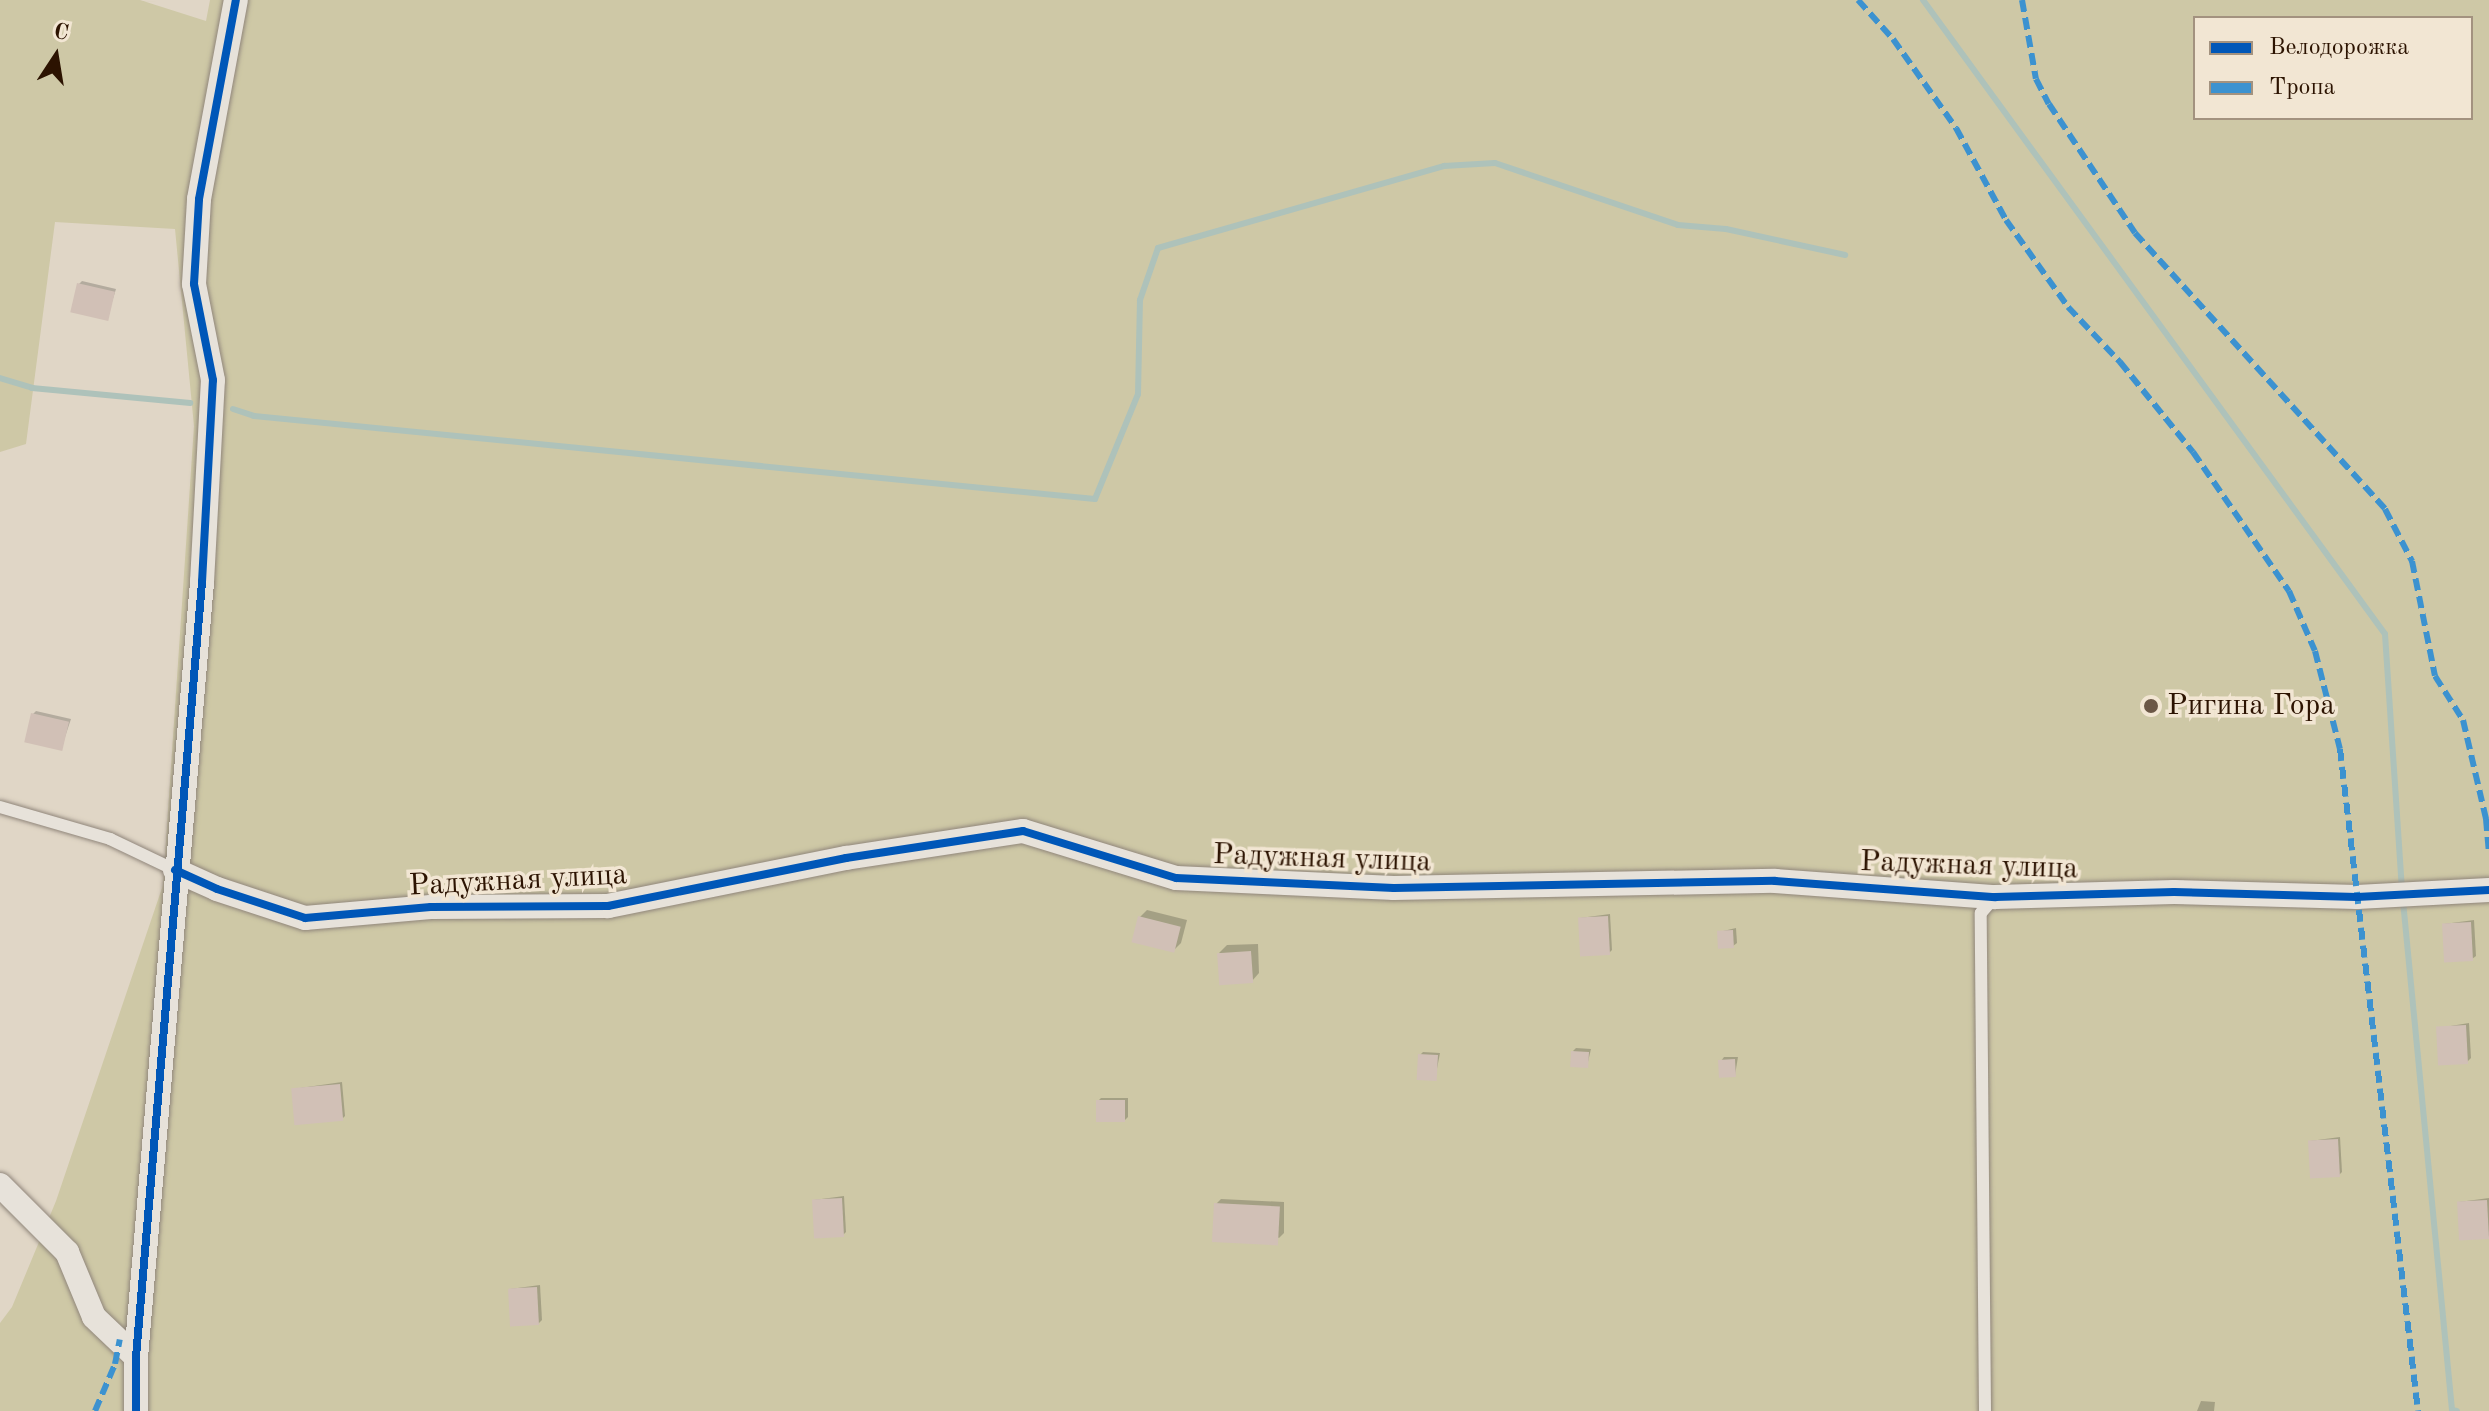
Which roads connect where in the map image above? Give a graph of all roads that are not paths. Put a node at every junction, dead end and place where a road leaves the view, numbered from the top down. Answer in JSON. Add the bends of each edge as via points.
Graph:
{"nodes":[{"id":1,"x":236,"y":0,"type":"edge"},
{"id":2,"x":0,"y":807,"type":"edge"},
{"id":3,"x":175,"y":870,"type":"junction"},
{"id":4,"x":2489,"y":890,"type":"edge"},
{"id":5,"x":1995,"y":897,"type":"junction"},
{"id":6,"x":0,"y":1185,"type":"edge"},
{"id":7,"x":136,"y":1357,"type":"junction"},
{"id":8,"x":136,"y":1411,"type":"edge"},
{"id":9,"x":1985,"y":1411,"type":"edge"}],
"edges":[{"from":1,"to":3,"type":"street","via":[[199,199],[194,284],[213,380],[202,582]]},
{"from":2,"to":3,"type":"lane","via":[[110,839]]},
{"from":3,"to":5,"type":"street","name":"Радужная улица","via":[[305,918],[431,907],[608,906],[846,858],[1023,831],[1176,878],[1394,888],[1775,881]]},
{"from":3,"to":7,"type":"street"},
{"from":4,"to":5,"type":"street","name":"Радужная улица"},
{"from":5,"to":9,"type":"lane","via":[[1981,913]]},
{"from":6,"to":7,"type":"street","via":[[67,1252],[94,1317]]},
{"from":7,"to":8,"type":"street"}]}
